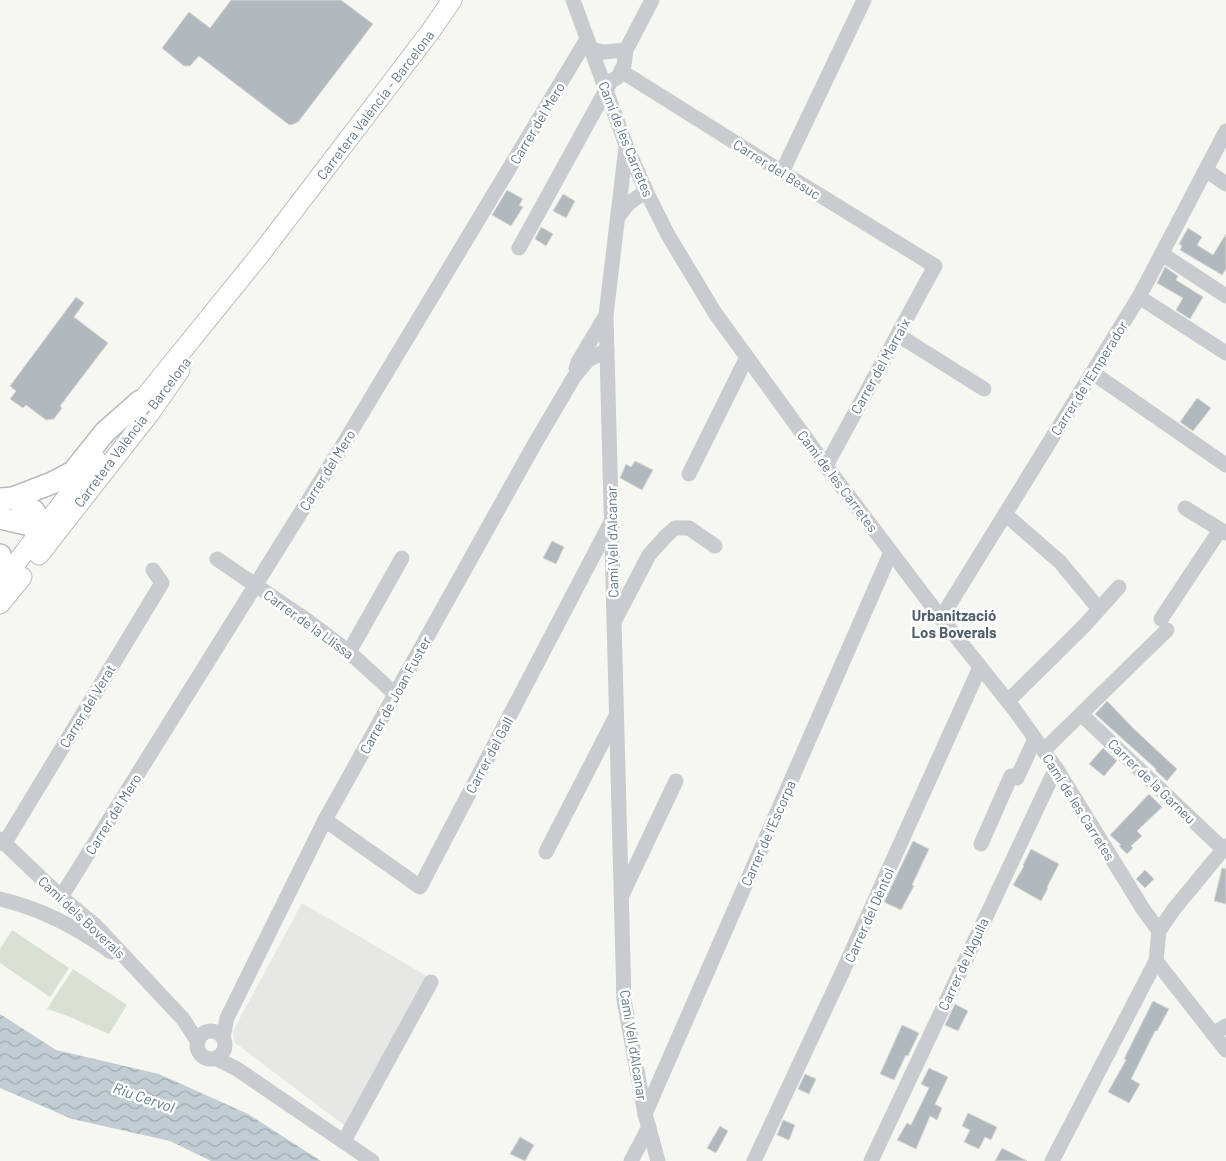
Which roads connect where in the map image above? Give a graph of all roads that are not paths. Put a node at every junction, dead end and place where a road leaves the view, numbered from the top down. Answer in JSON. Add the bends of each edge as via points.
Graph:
{"nodes":[{"id":1,"x":452,"y":0,"type":"edge"},
{"id":2,"x":573,"y":0,"type":"edge"},
{"id":3,"x":652,"y":0,"type":"edge"},
{"id":4,"x":864,"y":0,"type":"edge"},
{"id":5,"x":589,"y":44,"type":"junction"},
{"id":6,"x":626,"y":50,"type":"junction"},
{"id":7,"x":621,"y":71,"type":"junction"},
{"id":8,"x":607,"y":91,"type":"junction"},
{"id":9,"x":1226,"y":131,"type":"edge"},
{"id":10,"x":626,"y":145,"type":"junction"},
{"id":11,"x":1206,"y":170,"type":"junction"},
{"id":12,"x":782,"y":172,"type":"junction"},
{"id":13,"x":1226,"y":184,"type":"edge"},
{"id":14,"x":620,"y":189,"type":"junction"},
{"id":15,"x":646,"y":192,"type":"junction"},
{"id":16,"x":618,"y":217,"type":"junction"},
{"id":17,"x":519,"y":248,"type":"dead end"},
{"id":18,"x":1162,"y":254,"type":"junction"},
{"id":19,"x":935,"y":266,"type":"joint"},
{"id":20,"x":1226,"y":296,"type":"edge"},
{"id":21,"x":1139,"y":297,"type":"junction"},
{"id":22,"x":606,"y":315,"type":"junction"},
{"id":23,"x":898,"y":335,"type":"junction"},
{"id":24,"x":607,"y":348,"type":"junction"},
{"id":25,"x":583,"y":353,"type":"junction"},
{"id":26,"x":1226,"y":353,"type":"edge"},
{"id":27,"x":747,"y":357,"type":"junction"},
{"id":28,"x":608,"y":367,"type":"junction"},
{"id":29,"x":1093,"y":373,"type":"junction"},
{"id":30,"x":574,"y":377,"type":"junction"},
{"id":31,"x":984,"y":389,"type":"dead end"},
{"id":32,"x":145,"y":407,"type":"junction"},
{"id":33,"x":1226,"y":465,"type":"edge"},
{"id":34,"x":826,"y":466,"type":"junction"},
{"id":35,"x":689,"y":474,"type":"dead end"},
{"id":36,"x":7,"y":498,"type":"edge"},
{"id":37,"x":1184,"y":508,"type":"dead end"},
{"id":38,"x":1005,"y":514,"type":"junction"},
{"id":39,"x":0,"y":518,"type":"edge"},
{"id":40,"x":612,"y":521,"type":"junction"},
{"id":41,"x":43,"y":528,"type":"junction"},
{"id":42,"x":1223,"y":531,"type":"edge"},
{"id":43,"x":715,"y":546,"type":"dead end"},
{"id":44,"x":891,"y":552,"type":"junction"},
{"id":45,"x":0,"y":555,"type":"edge"},
{"id":46,"x":402,"y":558,"type":"dead end"},
{"id":47,"x":217,"y":559,"type":"dead end"},
{"id":48,"x":0,"y":562,"type":"edge"},
{"id":49,"x":153,"y":570,"type":"dead end"},
{"id":50,"x":0,"y":584,"type":"edge"},
{"id":51,"x":256,"y":585,"type":"junction"},
{"id":52,"x":1119,"y":586,"type":"dead end"},
{"id":53,"x":0,"y":596,"type":"edge"},
{"id":54,"x":0,"y":604,"type":"edge"},
{"id":55,"x":1099,"y":609,"type":"junction"},
{"id":56,"x":941,"y":618,"type":"junction"},
{"id":57,"x":614,"y":621,"type":"junction"},
{"id":58,"x":349,"y":652,"type":"junction"},
{"id":59,"x":980,"y":667,"type":"junction"},
{"id":60,"x":395,"y":694,"type":"junction"},
{"id":61,"x":1008,"y":701,"type":"junction"},
{"id":62,"x":1081,"y":714,"type":"junction"},
{"id":63,"x":617,"y":716,"type":"junction"},
{"id":64,"x":1039,"y":744,"type":"junction"},
{"id":65,"x":1056,"y":768,"type":"junction"},
{"id":66,"x":676,"y":781,"type":"dead end"},
{"id":67,"x":325,"y":820,"type":"junction"},
{"id":68,"x":2,"y":842,"type":"edge"},
{"id":69,"x":981,"y":844,"type":"dead end"},
{"id":70,"x":1224,"y":848,"type":"edge"},
{"id":71,"x":546,"y":852,"type":"dead end"},
{"id":72,"x":621,"y":896,"type":"junction"},
{"id":73,"x":61,"y":897,"type":"junction"},
{"id":74,"x":0,"y":899,"type":"edge"},
{"id":75,"x":1143,"y":908,"type":"junction"},
{"id":76,"x":1174,"y":910,"type":"junction"},
{"id":77,"x":1159,"y":931,"type":"junction"},
{"id":78,"x":1156,"y":961,"type":"junction"},
{"id":79,"x":138,"y":972,"type":"junction"},
{"id":80,"x":431,"y":982,"type":"dead end"},
{"id":81,"x":1220,"y":1030,"type":"edge"},
{"id":82,"x":213,"y":1041,"type":"junction"},
{"id":83,"x":1226,"y":1050,"type":"edge"},
{"id":84,"x":647,"y":1120,"type":"junction"},
{"id":85,"x":344,"y":1141,"type":"junction"},
{"id":86,"x":372,"y":1161,"type":"edge"},
{"id":87,"x":631,"y":1161,"type":"edge"},
{"id":88,"x":658,"y":1161,"type":"edge"},
{"id":89,"x":754,"y":1161,"type":"edge"},
{"id":90,"x":871,"y":1161,"type":"edge"},
{"id":91,"x":1052,"y":1161,"type":"edge"}],
"edges":[{"from":1,"to":32,"type":"main road","name":"Carretera València - Barcelona"},
{"from":2,"to":5,"type":"street","name":"Camí de les Carretes"},
{"from":3,"to":6,"type":"street"},
{"from":4,"to":12,"type":"street"},
{"from":5,"to":6,"type":"street","via":[[602,52]]},
{"from":5,"to":8,"type":"street","name":"Camí de les Carretes"},
{"from":5,"to":51,"type":"street","name":"Carrer del Mero"},
{"from":6,"to":7,"type":"street"},
{"from":7,"to":8,"type":"street"},
{"from":7,"to":12,"type":"street","name":"Carrer del Besuc"},
{"from":8,"to":10,"type":"street","name":"Camí de les Carretes"},
{"from":8,"to":17,"type":"street"},
{"from":9,"to":11,"type":"street","name":"Carrer de l'Emperador"},
{"from":10,"to":14,"type":"street","name":"Camí Vell d'Alcanar"},
{"from":10,"to":15,"type":"street","name":"Camí de les Carretes"},
{"from":11,"to":13,"type":"street"},
{"from":11,"to":18,"type":"street","name":"Carrer de l'Emperador"},
{"from":12,"to":19,"type":"street","name":"Carrer del Besuc"},
{"from":14,"to":15,"type":"street","via":[[628,182]]},
{"from":14,"to":16,"type":"street","name":"Camí Vell d'Alcanar"},
{"from":15,"to":16,"type":"street","via":[[628,204]]},
{"from":15,"to":27,"type":"street","name":"Camí de les Carretes","via":[[715,313]]},
{"from":16,"to":22,"type":"street","name":"Camí Vell d'Alcanar"},
{"from":18,"to":20,"type":"street"},
{"from":18,"to":21,"type":"street","name":"Carrer de l'Emperador"},
{"from":19,"to":23,"type":"street","name":"Carrer del Marraix"},
{"from":21,"to":26,"type":"street"},
{"from":21,"to":29,"type":"street","name":"Carrer de l'Emperador"},
{"from":22,"to":24,"type":"street","name":"Camí Vell d'Alcanar"},
{"from":22,"to":25,"type":"street","name":"Carrer de Joan Fuster"},
{"from":23,"to":31,"type":"street"},
{"from":23,"to":34,"type":"street","name":"Carrer del Marraix"},
{"from":24,"to":25,"type":"street","via":[[597,346]]},
{"from":24,"to":28,"type":"street","name":"Camí Vell d'Alcanar"},
{"from":24,"to":30,"type":"street","name":"Carrer de Joan Fuster","via":[[588,360]]},
{"from":25,"to":30,"type":"street","name":"Carrer de Joan Fuster"},
{"from":27,"to":34,"type":"street","name":"Camí de les Carretes"},
{"from":27,"to":35,"type":"street"},
{"from":28,"to":30,"type":"street","name":"Carrer de Joan Fuster","via":[[600,363]]},
{"from":28,"to":40,"type":"street","name":"Camí Vell d'Alcanar"},
{"from":29,"to":33,"type":"street"},
{"from":29,"to":38,"type":"street","name":"Carrer de l'Emperador"},
{"from":30,"to":60,"type":"street","name":"Carrer de Joan Fuster"},
{"from":32,"to":36,"type":"highway","via":[[105,432],[73,472],[52,483]]},
{"from":32,"to":41,"type":"main road","name":"Carretera València - Barcelona"},
{"from":32,"to":54,"type":"main road","name":"Carretera València - Barcelona"},
{"from":34,"to":44,"type":"street","name":"Camí de les Carretes"},
{"from":36,"to":41,"type":"highway","via":[[34,511]]},
{"from":37,"to":42,"type":"street"},
{"from":38,"to":55,"type":"street","via":[[1060,562]]},
{"from":38,"to":56,"type":"street","name":"Carrer de l'Emperador"},
{"from":39,"to":41,"type":"highway"},
{"from":40,"to":57,"type":"street","name":"Camí Vell d'Alcanar"},
{"from":40,"to":67,"type":"street","name":"Carrer del Gall","via":[[420,887]]},
{"from":41,"to":50,"type":"main road","name":"Carretera València - Barcelona"},
{"from":41,"to":53,"type":"main road","via":[[42,541]]},
{"from":42,"to":62,"type":"street","via":[[1164,624]]},
{"from":43,"to":57,"type":"street","via":[[689,528],[675,528],[649,555]]},
{"from":44,"to":56,"type":"street","name":"Camí de les Carretes"},
{"from":44,"to":84,"type":"street","name":"Carrer de l'Escorpa"},
{"from":45,"to":48,"type":"highway"},
{"from":46,"to":58,"type":"street"},
{"from":47,"to":51,"type":"street","name":"Carrer de la Llissa"},
{"from":49,"to":68,"type":"street","name":"Carrer del Verat","via":[[162,583]]},
{"from":51,"to":58,"type":"street","name":"Carrer de la Llissa"},
{"from":51,"to":73,"type":"street","name":"Carrer del Mero"},
{"from":52,"to":55,"type":"street"},
{"from":55,"to":61,"type":"street"},
{"from":56,"to":59,"type":"street","name":"Camí de les Carretes"},
{"from":57,"to":63,"type":"street","name":"Camí Vell d'Alcanar"},
{"from":58,"to":60,"type":"street","name":"Carrer de la Llissa"},
{"from":59,"to":61,"type":"street","name":"Camí de les Carretes"},
{"from":59,"to":89,"type":"street","name":"Carrer del Dèntol"},
{"from":60,"to":67,"type":"street","name":"Carrer de Joan Fuster"},
{"from":61,"to":64,"type":"street","name":"Camí de les Carretes"},
{"from":62,"to":64,"type":"street"},
{"from":62,"to":70,"type":"street","name":"Carrer de la Garneu"},
{"from":63,"to":71,"type":"street"},
{"from":63,"to":72,"type":"street","name":"Camí Vell d'Alcanar"},
{"from":64,"to":65,"type":"street","name":"Camí de les Carretes"},
{"from":64,"to":69,"type":"street","via":[[1017,778],[1011,776]]},
{"from":65,"to":75,"type":"street","name":"Camí de les Carretes"},
{"from":65,"to":90,"type":"street","name":"Carrer de l'Agulla"},
{"from":66,"to":72,"type":"street","name":"Camí Vell d'Alcanar"},
{"from":67,"to":82,"type":"street","name":"Carrer de Joan Fuster"},
{"from":68,"to":73,"type":"street","name":"Camí dels Boverals"},
{"from":70,"to":76,"type":"street"},
{"from":72,"to":84,"type":"street","name":"Camí Vell d'Alcanar","via":[[624,1000]]},
{"from":73,"to":79,"type":"street","name":"Camí dels Boverals","via":[[95,925]]},
{"from":74,"to":79,"type":"street","via":[[69,926]]},
{"from":75,"to":76,"type":"street","via":[[1159,913]]},
{"from":75,"to":77,"type":"street","name":"Camí de les Carretes"},
{"from":76,"to":77,"type":"street"},
{"from":77,"to":78,"type":"street"},
{"from":78,"to":81,"type":"street"},
{"from":78,"to":91,"type":"street"},
{"from":79,"to":82,"type":"street","name":"Camí dels Boverals","via":[[183,1019]]},
{"from":80,"to":85,"type":"street"},
{"from":81,"to":83,"type":"street"},
{"from":82,"to":85,"type":"street","name":"Camí dels Boverals","via":[[237,1069]]},
{"from":84,"to":87,"type":"street","name":"Carrer de l'Escorpa"},
{"from":84,"to":88,"type":"street","name":"Camí Vell d'Alcanar"},
{"from":85,"to":86,"type":"street","name":"Camí dels Boverals"}]}
